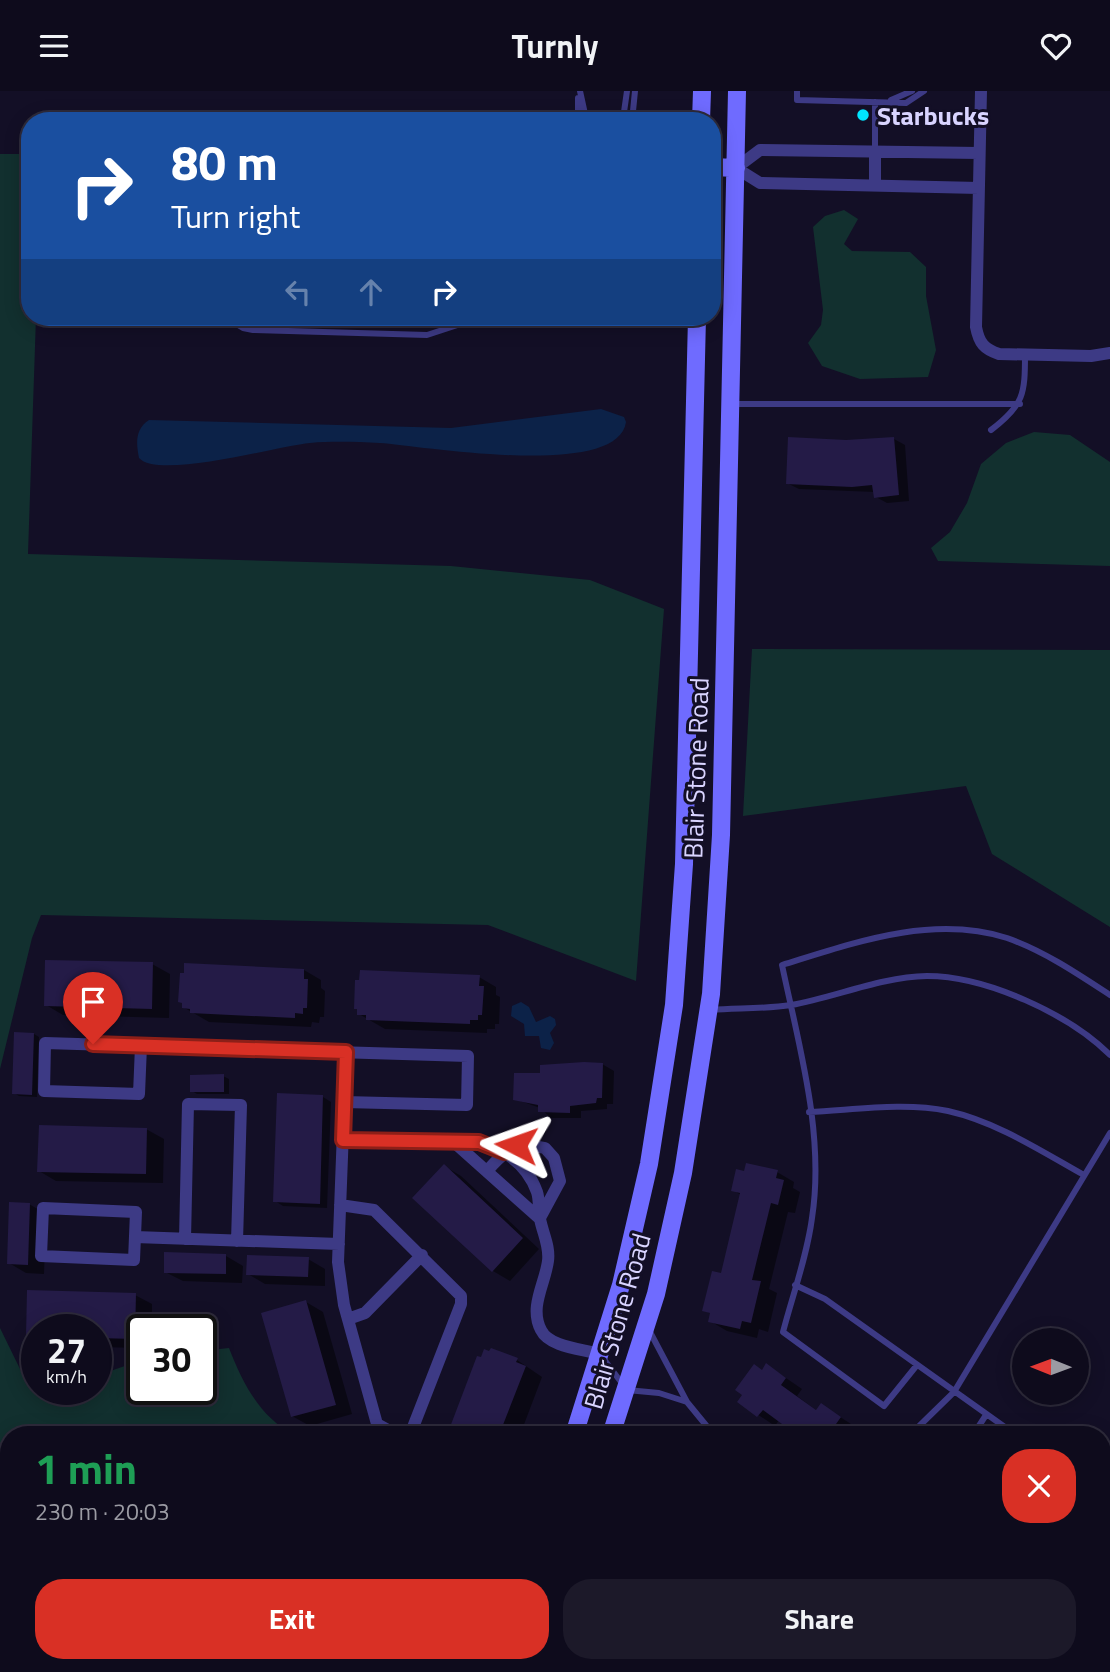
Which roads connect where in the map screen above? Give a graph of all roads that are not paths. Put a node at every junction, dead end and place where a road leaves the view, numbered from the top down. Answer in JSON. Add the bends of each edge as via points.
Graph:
{"nodes":[{"id":1,"x":579,"y":91,"type":"edge"},
{"id":2,"x":627,"y":91,"type":"edge"},
{"id":3,"x":635,"y":91,"type":"edge"},
{"id":4,"x":702,"y":91,"type":"edge"},
{"id":5,"x":737,"y":91,"type":"edge"},
{"id":6,"x":797,"y":91,"type":"edge"},
{"id":7,"x":912,"y":91,"type":"edge"},
{"id":8,"x":924,"y":91,"type":"edge"},
{"id":9,"x":981,"y":91,"type":"edge"},
{"id":10,"x":875,"y":102,"type":"junction"},
{"id":11,"x":578,"y":112,"type":"edge"},
{"id":12,"x":585,"y":112,"type":"edge"},
{"id":13,"x":624,"y":112,"type":"edge"},
{"id":14,"x":633,"y":112,"type":"edge"},
{"id":15,"x":701,"y":112,"type":"edge"},
{"id":16,"x":875,"y":151,"type":"junction"},
{"id":17,"x":979,"y":153,"type":"junction"},
{"id":18,"x":721,"y":167,"type":"edge"},
{"id":19,"x":736,"y":167,"type":"junction"},
{"id":20,"x":875,"y":185,"type":"junction"},
{"id":21,"x":979,"y":188,"type":"junction"},
{"id":22,"x":240,"y":326,"type":"edge"},
{"id":23,"x":454,"y":326,"type":"edge"},
{"id":24,"x":697,"y":326,"type":"edge"},
{"id":25,"x":1110,"y":353,"type":"edge"},
{"id":26,"x":1026,"y":354,"type":"junction"},
{"id":27,"x":730,"y":404,"type":"junction"},
{"id":28,"x":1020,"y":404,"type":"junction"},
{"id":29,"x":991,"y":430,"type":"dead end"},
{"id":30,"x":1110,"y":995,"type":"edge"},
{"id":31,"x":790,"y":1005,"type":"junction"},
{"id":32,"x":709,"y":1010,"type":"junction"},
{"id":33,"x":141,"y":1046,"type":"junction"},
{"id":34,"x":346,"y":1052,"type":"junction"},
{"id":35,"x":1110,"y":1055,"type":"edge"},
{"id":36,"x":344,"y":1102,"type":"junction"},
{"id":37,"x":809,"y":1112,"type":"junction"},
{"id":38,"x":1110,"y":1133,"type":"edge"},
{"id":39,"x":343,"y":1140,"type":"junction"},
{"id":40,"x":456,"y":1144,"type":"junction"},
{"id":41,"x":504,"y":1152,"type":"junction"},
{"id":42,"x":488,"y":1170,"type":"junction"},
{"id":43,"x":1084,"y":1175,"type":"junction"},
{"id":44,"x":341,"y":1205,"type":"junction"},
{"id":45,"x":540,"y":1219,"type":"junction"},
{"id":46,"x":135,"y":1237,"type":"junction"},
{"id":47,"x":185,"y":1239,"type":"junction"},
{"id":48,"x":237,"y":1241,"type":"junction"},
{"id":49,"x":339,"y":1244,"type":"junction"},
{"id":50,"x":422,"y":1255,"type":"junction"},
{"id":51,"x":795,"y":1285,"type":"junction"},
{"id":52,"x":348,"y":1319,"type":"junction"},
{"id":53,"x":646,"y":1324,"type":"junction"},
{"id":54,"x":599,"y":1354,"type":"junction"},
{"id":55,"x":917,"y":1365,"type":"junction"},
{"id":56,"x":627,"y":1390,"type":"junction"},
{"id":57,"x":954,"y":1392,"type":"junction"},
{"id":58,"x":687,"y":1402,"type":"junction"},
{"id":59,"x":986,"y":1415,"type":"junction"},
{"id":60,"x":379,"y":1426,"type":"edge"},
{"id":61,"x":414,"y":1426,"type":"edge"},
{"id":62,"x":577,"y":1426,"type":"edge"},
{"id":63,"x":614,"y":1426,"type":"edge"},
{"id":64,"x":707,"y":1426,"type":"edge"},
{"id":65,"x":919,"y":1426,"type":"edge"},
{"id":66,"x":979,"y":1426,"type":"edge"},
{"id":67,"x":1002,"y":1426,"type":"edge"}],
"edges":[{"from":1,"to":11,"type":"lane"},
{"from":1,"to":12,"type":"lane"},
{"from":2,"to":13,"type":"lane"},
{"from":3,"to":14,"type":"lane"},
{"from":4,"to":15,"type":"main road"},
{"from":5,"to":19,"type":"main road","name":"Blair Stone Road"},
{"from":6,"to":10,"type":"lane","via":[[797,100]]},
{"from":7,"to":10,"type":"lane","via":[[895,100]]},
{"from":8,"to":10,"type":"lane","via":[[906,103]]},
{"from":9,"to":17,"type":"street"},
{"from":10,"to":16,"type":"lane"},
{"from":16,"to":17,"type":"street"},
{"from":16,"to":19,"type":"street","via":[[760,150]]},
{"from":16,"to":20,"type":"street"},
{"from":17,"to":21,"type":"street"},
{"from":18,"to":19,"type":"main road"},
{"from":19,"to":20,"type":"street","via":[[760,183]]},
{"from":19,"to":27,"type":"main road","name":"Blair Stone Road"},
{"from":20,"to":21,"type":"street"},
{"from":21,"to":26,"type":"street","via":[[979,342],[989,351]]},
{"from":22,"to":23,"type":"lane","via":[[427,335]]},
{"from":24,"to":54,"type":"main road","name":"Blair Stone Road","via":[[684,864],[674,1006],[649,1164],[621,1285]]},
{"from":25,"to":26,"type":"street"},
{"from":26,"to":28,"type":"lane"},
{"from":27,"to":28,"type":"lane"},
{"from":27,"to":32,"type":"main road","name":"Blair Stone Road","via":[[722,835]]},
{"from":28,"to":29,"type":"lane"},
{"from":30,"to":31,"type":"lane","via":[[1062,964],[1007,938],[965,930],[910,930],[782,965]]},
{"from":31,"to":32,"type":"lane"},
{"from":31,"to":35,"type":"lane","via":[[928,976],[1011,994],[1090,1035]]},
{"from":31,"to":37,"type":"lane"},
{"from":32,"to":53,"type":"main road","name":"Blair Stone Road","via":[[683,1173]]},
{"from":33,"to":33,"type":"street","via":[[45,1043],[44,1091],[139,1094]]},
{"from":33,"to":34,"type":"street"},
{"from":34,"to":36,"type":"street"},
{"from":34,"to":36,"type":"street","via":[[468,1056],[467,1105]]},
{"from":36,"to":39,"type":"street"},
{"from":37,"to":43,"type":"lane","via":[[947,1111],[995,1128]]},
{"from":37,"to":51,"type":"lane","via":[[816,1167],[812,1219]]},
{"from":38,"to":43,"type":"lane"},
{"from":39,"to":40,"type":"street"},
{"from":39,"to":44,"type":"street"},
{"from":40,"to":41,"type":"street","via":[[479,1142]]},
{"from":40,"to":42,"type":"street"},
{"from":41,"to":42,"type":"street"},
{"from":41,"to":45,"type":"street","via":[[527,1174],[538,1193]]},
{"from":41,"to":45,"type":"street","via":[[516,1145],[533,1145],[545,1148],[554,1158],[560,1181]]},
{"from":42,"to":45,"type":"street"},
{"from":43,"to":57,"type":"lane"},
{"from":44,"to":49,"type":"street"},
{"from":44,"to":50,"type":"street","via":[[374,1210]]},
{"from":45,"to":54,"type":"street","via":[[548,1250],[537,1308],[541,1331],[546,1338]]},
{"from":46,"to":46,"type":"street","via":[[134,1260],[41,1256],[43,1208],[136,1212]]},
{"from":46,"to":47,"type":"street"},
{"from":47,"to":48,"type":"street"},
{"from":47,"to":48,"type":"street","via":[[188,1104],[241,1105]]},
{"from":48,"to":49,"type":"street"},
{"from":49,"to":52,"type":"street"},
{"from":50,"to":52,"type":"street","via":[[365,1313]]},
{"from":50,"to":61,"type":"street","via":[[456,1287],[461,1304]]},
{"from":51,"to":55,"type":"lane","via":[[825,1299]]},
{"from":51,"to":55,"type":"lane","via":[[783,1332],[884,1406]]},
{"from":52,"to":60,"type":"street"},
{"from":53,"to":56,"type":"main road","name":"Blair Stone Road"},
{"from":53,"to":58,"type":"lane"},
{"from":54,"to":56,"type":"lane"},
{"from":54,"to":62,"type":"main road","name":"Blair Stone Road"},
{"from":55,"to":57,"type":"lane"},
{"from":56,"to":58,"type":"lane"},
{"from":56,"to":63,"type":"main road","name":"Blair Stone Road"},
{"from":57,"to":59,"type":"lane"},
{"from":57,"to":65,"type":"lane"},
{"from":58,"to":64,"type":"lane"},
{"from":59,"to":66,"type":"lane"},
{"from":59,"to":67,"type":"lane"}]}
